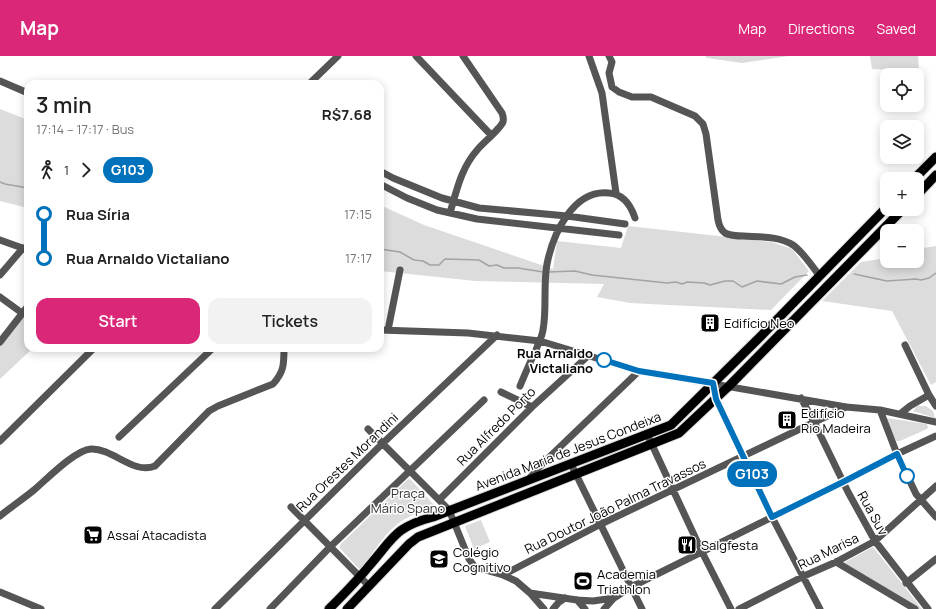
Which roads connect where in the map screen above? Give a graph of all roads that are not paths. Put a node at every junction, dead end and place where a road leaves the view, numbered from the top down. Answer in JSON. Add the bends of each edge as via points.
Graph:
{"nodes":[{"id":1,"x":338,"y":56,"type":"edge"},
{"id":2,"x":416,"y":56,"type":"edge"},
{"id":3,"x":463,"y":56,"type":"edge"},
{"id":4,"x":589,"y":56,"type":"edge"},
{"id":5,"x":609,"y":56,"type":"edge"},
{"id":6,"x":313,"y":80,"type":"edge"},
{"id":7,"x":0,"y":81,"type":"edge"},
{"id":8,"x":24,"y":91,"type":"edge"},
{"id":9,"x":491,"y":135,"type":"junction"},
{"id":10,"x":936,"y":157,"type":"edge"},
{"id":11,"x":921,"y":172,"type":"edge"},
{"id":12,"x":384,"y":173,"type":"edge"},
{"id":13,"x":936,"y":176,"type":"edge"},
{"id":14,"x":384,"y":186,"type":"edge"},
{"id":15,"x":924,"y":188,"type":"edge"},
{"id":16,"x":616,"y":193,"type":"junction"},
{"id":17,"x":453,"y":202,"type":"junction"},
{"id":18,"x":450,"y":213,"type":"junction"},
{"id":19,"x":880,"y":214,"type":"edge"},
{"id":20,"x":567,"y":216,"type":"junction"},
{"id":21,"x":896,"y":216,"type":"edge"},
{"id":22,"x":636,"y":218,"type":"dead end"},
{"id":23,"x":625,"y":224,"type":"dead end"},
{"id":24,"x":559,"y":228,"type":"junction"},
{"id":25,"x":619,"y":235,"type":"dead end"},
{"id":26,"x":0,"y":240,"type":"edge"},
{"id":27,"x":24,"y":249,"type":"edge"},
{"id":28,"x":24,"y":250,"type":"edge"},
{"id":29,"x":400,"y":270,"type":"dead end"},
{"id":30,"x":0,"y":275,"type":"edge"},
{"id":31,"x":819,"y":275,"type":"junction"},
{"id":32,"x":0,"y":297,"type":"edge"},
{"id":33,"x":788,"y":309,"type":"junction"},
{"id":34,"x":24,"y":311,"type":"edge"},
{"id":35,"x":22,"y":313,"type":"junction"},
{"id":36,"x":795,"y":317,"type":"junction"},
{"id":37,"x":384,"y":330,"type":"edge"},
{"id":38,"x":388,"y":330,"type":"junction"},
{"id":39,"x":497,"y":336,"type":"junction"},
{"id":40,"x":760,"y":337,"type":"junction"},
{"id":41,"x":540,"y":341,"type":"junction"},
{"id":42,"x":0,"y":342,"type":"edge"},
{"id":43,"x":905,"y":345,"type":"dead end"},
{"id":44,"x":90,"y":352,"type":"edge"},
{"id":45,"x":209,"y":352,"type":"edge"},
{"id":46,"x":284,"y":352,"type":"edge"},
{"id":47,"x":762,"y":352,"type":"junction"},
{"id":48,"x":589,"y":355,"type":"junction"},
{"id":49,"x":639,"y":371,"type":"junction"},
{"id":50,"x":713,"y":383,"type":"junction"},
{"id":51,"x":520,"y":386,"type":"dead end"},
{"id":52,"x":729,"y":386,"type":"junction"},
{"id":53,"x":501,"y":392,"type":"dead end"},
{"id":54,"x":929,"y":395,"type":"junction"},
{"id":55,"x":801,"y":398,"type":"junction"},
{"id":56,"x":716,"y":399,"type":"junction"},
{"id":57,"x":484,"y":400,"type":"dead end"},
{"id":58,"x":532,"y":406,"type":"junction"},
{"id":59,"x":936,"y":406,"type":"edge"},
{"id":60,"x":846,"y":407,"type":"junction"},
{"id":61,"x":880,"y":410,"type":"junction"},
{"id":62,"x":900,"y":414,"type":"junction"},
{"id":63,"x":814,"y":422,"type":"junction"},
{"id":64,"x":936,"y":422,"type":"edge"},
{"id":65,"x":368,"y":429,"type":"dead end"},
{"id":66,"x":647,"y":434,"type":"junction"},
{"id":67,"x":936,"y":436,"type":"edge"},
{"id":68,"x":119,"y":437,"type":"dead end"},
{"id":69,"x":0,"y":440,"type":"edge"},
{"id":70,"x":382,"y":444,"type":"junction"},
{"id":71,"x":651,"y":445,"type":"junction"},
{"id":72,"x":897,"y":454,"type":"junction"},
{"id":73,"x":744,"y":456,"type":"junction"},
{"id":74,"x":571,"y":464,"type":"junction"},
{"id":75,"x":410,"y":472,"type":"junction"},
{"id":76,"x":575,"y":474,"type":"junction"},
{"id":77,"x":527,"y":481,"type":"junction"},
{"id":78,"x":843,"y":482,"type":"junction"},
{"id":79,"x":936,"y":486,"type":"edge"},
{"id":80,"x":673,"y":490,"type":"junction"},
{"id":81,"x":439,"y":500,"type":"junction"},
{"id":82,"x":920,"y":500,"type":"junction"},
{"id":83,"x":291,"y":506,"type":"dead end"},
{"id":84,"x":449,"y":510,"type":"junction"},
{"id":85,"x":0,"y":516,"type":"edge"},
{"id":86,"x":772,"y":517,"type":"junction"},
{"id":87,"x":936,"y":517,"type":"edge"},
{"id":88,"x":305,"y":520,"type":"junction"},
{"id":89,"x":453,"y":522,"type":"junction"},
{"id":90,"x":601,"y":524,"type":"junction"},
{"id":91,"x":875,"y":541,"type":"junction"},
{"id":92,"x":330,"y":547,"type":"junction"},
{"id":93,"x":702,"y":552,"type":"junction"},
{"id":94,"x":936,"y":559,"type":"edge"},
{"id":95,"x":836,"y":562,"type":"junction"},
{"id":96,"x":503,"y":575,"type":"junction"},
{"id":97,"x":804,"y":576,"type":"junction"},
{"id":98,"x":359,"y":578,"type":"junction"},
{"id":99,"x":906,"y":583,"type":"junction"},
{"id":100,"x":369,"y":586,"type":"junction"},
{"id":101,"x":631,"y":587,"type":"junction"},
{"id":102,"x":0,"y":592,"type":"edge"},
{"id":103,"x":530,"y":593,"type":"junction"},
{"id":104,"x":566,"y":598,"type":"junction"},
{"id":105,"x":614,"y":598,"type":"junction"},
{"id":106,"x":577,"y":600,"type":"junction"},
{"id":107,"x":42,"y":609,"type":"edge"},
{"id":108,"x":215,"y":609,"type":"edge"},
{"id":109,"x":270,"y":609,"type":"edge"},
{"id":110,"x":329,"y":609,"type":"edge"},
{"id":111,"x":347,"y":609,"type":"edge"},
{"id":112,"x":544,"y":609,"type":"edge"},
{"id":113,"x":553,"y":609,"type":"edge"},
{"id":114,"x":585,"y":609,"type":"edge"},
{"id":115,"x":604,"y":609,"type":"edge"},
{"id":116,"x":642,"y":609,"type":"edge"},
{"id":117,"x":731,"y":609,"type":"edge"},
{"id":118,"x":739,"y":609,"type":"edge"},
{"id":119,"x":820,"y":609,"type":"edge"},
{"id":120,"x":915,"y":609,"type":"edge"},
{"id":121,"x":928,"y":609,"type":"edge"}],
"edges":[{"from":1,"to":6,"type":"street"},
{"from":2,"to":9,"type":"street"},
{"from":3,"to":9,"type":"street","via":[[502,113],[503,123]]},
{"from":4,"to":16,"type":"street","via":[[602,93]]},
{"from":5,"to":31,"type":"street","via":[[612,62],[612,87],[632,97],[651,97],[694,116],[703,124],[718,220],[724,233],[785,241],[801,252]]},
{"from":7,"to":8,"type":"street"},
{"from":9,"to":17,"type":"street","via":[[464,167]]},
{"from":10,"to":11,"type":"main road"},
{"from":12,"to":17,"type":"street"},
{"from":13,"to":15,"type":"main road"},
{"from":14,"to":18,"type":"street","via":[[407,198]]},
{"from":16,"to":20,"type":"street","via":[[591,194],[577,204]]},
{"from":16,"to":22,"type":"street","via":[[626,200]]},
{"from":17,"to":18,"type":"street"},
{"from":17,"to":20,"type":"street","via":[[479,208]]},
{"from":18,"to":24,"type":"street","via":[[477,219]]},
{"from":19,"to":31,"type":"main road","name":"Avenida Maria de Jesus Condeixa"},
{"from":20,"to":23,"type":"street"},
{"from":20,"to":24,"type":"street"},
{"from":21,"to":36,"type":"main road","name":"Avenida Maria de Jesus Condeixa"},
{"from":24,"to":25,"type":"street"},
{"from":24,"to":41,"type":"street","via":[[547,264],[543,331]]},
{"from":26,"to":27,"type":"street"},
{"from":28,"to":30,"type":"street"},
{"from":29,"to":38,"type":"street"},
{"from":31,"to":33,"type":"main road","name":"Avenida Maria de Jesus Condeixa"},
{"from":32,"to":35,"type":"street"},
{"from":33,"to":36,"type":"main road"},
{"from":33,"to":40,"type":"main road","name":"Avenida Maria de Jesus Condeixa"},
{"from":34,"to":35,"type":"street"},
{"from":35,"to":42,"type":"street"},
{"from":36,"to":47,"type":"main road","name":"Avenida Maria de Jesus Condeixa"},
{"from":37,"to":38,"type":"street"},
{"from":38,"to":39,"type":"street"},
{"from":39,"to":41,"type":"street"},
{"from":39,"to":70,"type":"street","name":"Rua Orestes Morandini"},
{"from":40,"to":47,"type":"main road","via":[[756,348],[758,352]]},
{"from":40,"to":50,"type":"main road","name":"Avenida Maria de Jesus Condeixa"},
{"from":41,"to":48,"type":"street"},
{"from":41,"to":51,"type":"street"},
{"from":43,"to":54,"type":"street"},
{"from":44,"to":69,"type":"street"},
{"from":45,"to":68,"type":"street"},
{"from":46,"to":85,"type":"street","via":[[282,371],[273,384],[209,411],[155,466],[136,466],[98,449],[89,449],[66,462]]},
{"from":47,"to":52,"type":"main road","name":"Avenida Maria de Jesus Condeixa"},
{"from":48,"to":49,"type":"street"},
{"from":48,"to":58,"type":"street","name":"Rua Alfredo Porto"},
{"from":49,"to":50,"type":"street"},
{"from":49,"to":77,"type":"street"},
{"from":50,"to":52,"type":"street"},
{"from":50,"to":56,"type":"street"},
{"from":50,"to":66,"type":"main road","name":"Avenida Maria de Jesus Condeixa","via":[[671,425]]},
{"from":52,"to":55,"type":"street"},
{"from":52,"to":56,"type":"main road","name":"Avenida Maria de Jesus Condeixa"},
{"from":53,"to":58,"type":"street"},
{"from":54,"to":59,"type":"street"},
{"from":54,"to":62,"type":"street"},
{"from":55,"to":60,"type":"street"},
{"from":55,"to":63,"type":"street","name":"Rua Suv"},
{"from":56,"to":71,"type":"main road","name":"Avenida Maria de Jesus Condeixa","via":[[679,433]]},
{"from":56,"to":73,"type":"street"},
{"from":57,"to":75,"type":"street"},
{"from":58,"to":81,"type":"street","name":"Rua Alfredo Porto"},
{"from":60,"to":61,"type":"street"},
{"from":60,"to":63,"type":"street","name":"Rua Doutor João Palma Travassos"},
{"from":61,"to":62,"type":"street"},
{"from":61,"to":72,"type":"street"},
{"from":62,"to":64,"type":"street"},
{"from":63,"to":73,"type":"street","name":"Rua Doutor João Palma Travassos"},
{"from":63,"to":78,"type":"street","name":"Rua Suv"},
{"from":65,"to":70,"type":"street"},
{"from":66,"to":71,"type":"street"},
{"from":66,"to":74,"type":"main road","name":"Avenida Maria de Jesus Condeixa"},
{"from":67,"to":72,"type":"street"},
{"from":70,"to":75,"type":"street"},
{"from":70,"to":88,"type":"street","name":"Rua Orestes Morandini"},
{"from":71,"to":76,"type":"main road","name":"Avenida Maria de Jesus Condeixa"},
{"from":71,"to":80,"type":"street"},
{"from":72,"to":78,"type":"street"},
{"from":72,"to":82,"type":"street"},
{"from":73,"to":80,"type":"street","name":"Rua Doutor João Palma Travassos"},
{"from":73,"to":86,"type":"street"},
{"from":74,"to":76,"type":"street"},
{"from":74,"to":77,"type":"main road","name":"Avenida Maria de Jesus Condeixa"},
{"from":75,"to":81,"type":"street"},
{"from":75,"to":92,"type":"street"},
{"from":76,"to":89,"type":"main road","name":"Avenida Maria de Jesus Condeixa"},
{"from":76,"to":90,"type":"street"},
{"from":77,"to":84,"type":"main road","name":"Avenida Maria de Jesus Condeixa"},
{"from":78,"to":86,"type":"street"},
{"from":78,"to":91,"type":"street","name":"Rua Suv"},
{"from":79,"to":82,"type":"street","name":"Rua Marisa"},
{"from":80,"to":90,"type":"street","name":"Rua Doutor João Palma Travassos"},
{"from":80,"to":93,"type":"street"},
{"from":81,"to":84,"type":"street"},
{"from":82,"to":87,"type":"street"},
{"from":82,"to":91,"type":"street","name":"Rua Marisa"},
{"from":83,"to":88,"type":"street"},
{"from":84,"to":89,"type":"street"},
{"from":84,"to":98,"type":"main road","name":"Avenida Maria de Jesus Condeixa","via":[[404,527],[395,534]]},
{"from":86,"to":93,"type":"street"},
{"from":86,"to":97,"type":"street"},
{"from":88,"to":92,"type":"street"},
{"from":88,"to":108,"type":"street","name":"Rua Orestes Morandini"},
{"from":89,"to":96,"type":"street","via":[[469,559],[476,567]]},
{"from":89,"to":100,"type":"main road","name":"Avenida Maria de Jesus Condeixa","via":[[418,537]]},
{"from":90,"to":96,"type":"street","name":"Rua Doutor João Palma Travassos"},
{"from":90,"to":101,"type":"street"},
{"from":91,"to":95,"type":"street","name":"Rua Marisa"},
{"from":91,"to":99,"type":"street","name":"Rua Suv"},
{"from":92,"to":98,"type":"street"},
{"from":92,"to":109,"type":"street"},
{"from":93,"to":101,"type":"street"},
{"from":93,"to":117,"type":"street"},
{"from":94,"to":99,"type":"street"},
{"from":95,"to":97,"type":"street","name":"Rua Marisa"},
{"from":95,"to":120,"type":"street"},
{"from":96,"to":103,"type":"street","via":[[516,581]]},
{"from":97,"to":118,"type":"street","name":"Rua Marisa"},
{"from":97,"to":119,"type":"street"},
{"from":98,"to":100,"type":"street"},
{"from":98,"to":110,"type":"main road","name":"Avenida Maria de Jesus Condeixa"},
{"from":99,"to":121,"type":"street","name":"Rua Suv"},
{"from":100,"to":111,"type":"main road","name":"Avenida Maria de Jesus Condeixa"},
{"from":101,"to":105,"type":"street"},
{"from":101,"to":116,"type":"street"},
{"from":102,"to":107,"type":"street"},
{"from":103,"to":104,"type":"street"},
{"from":103,"to":112,"type":"street"},
{"from":104,"to":106,"type":"street"},
{"from":104,"to":113,"type":"street","via":[[558,602]]},
{"from":105,"to":106,"type":"street"},
{"from":105,"to":115,"type":"street"},
{"from":106,"to":114,"type":"street"}]}
